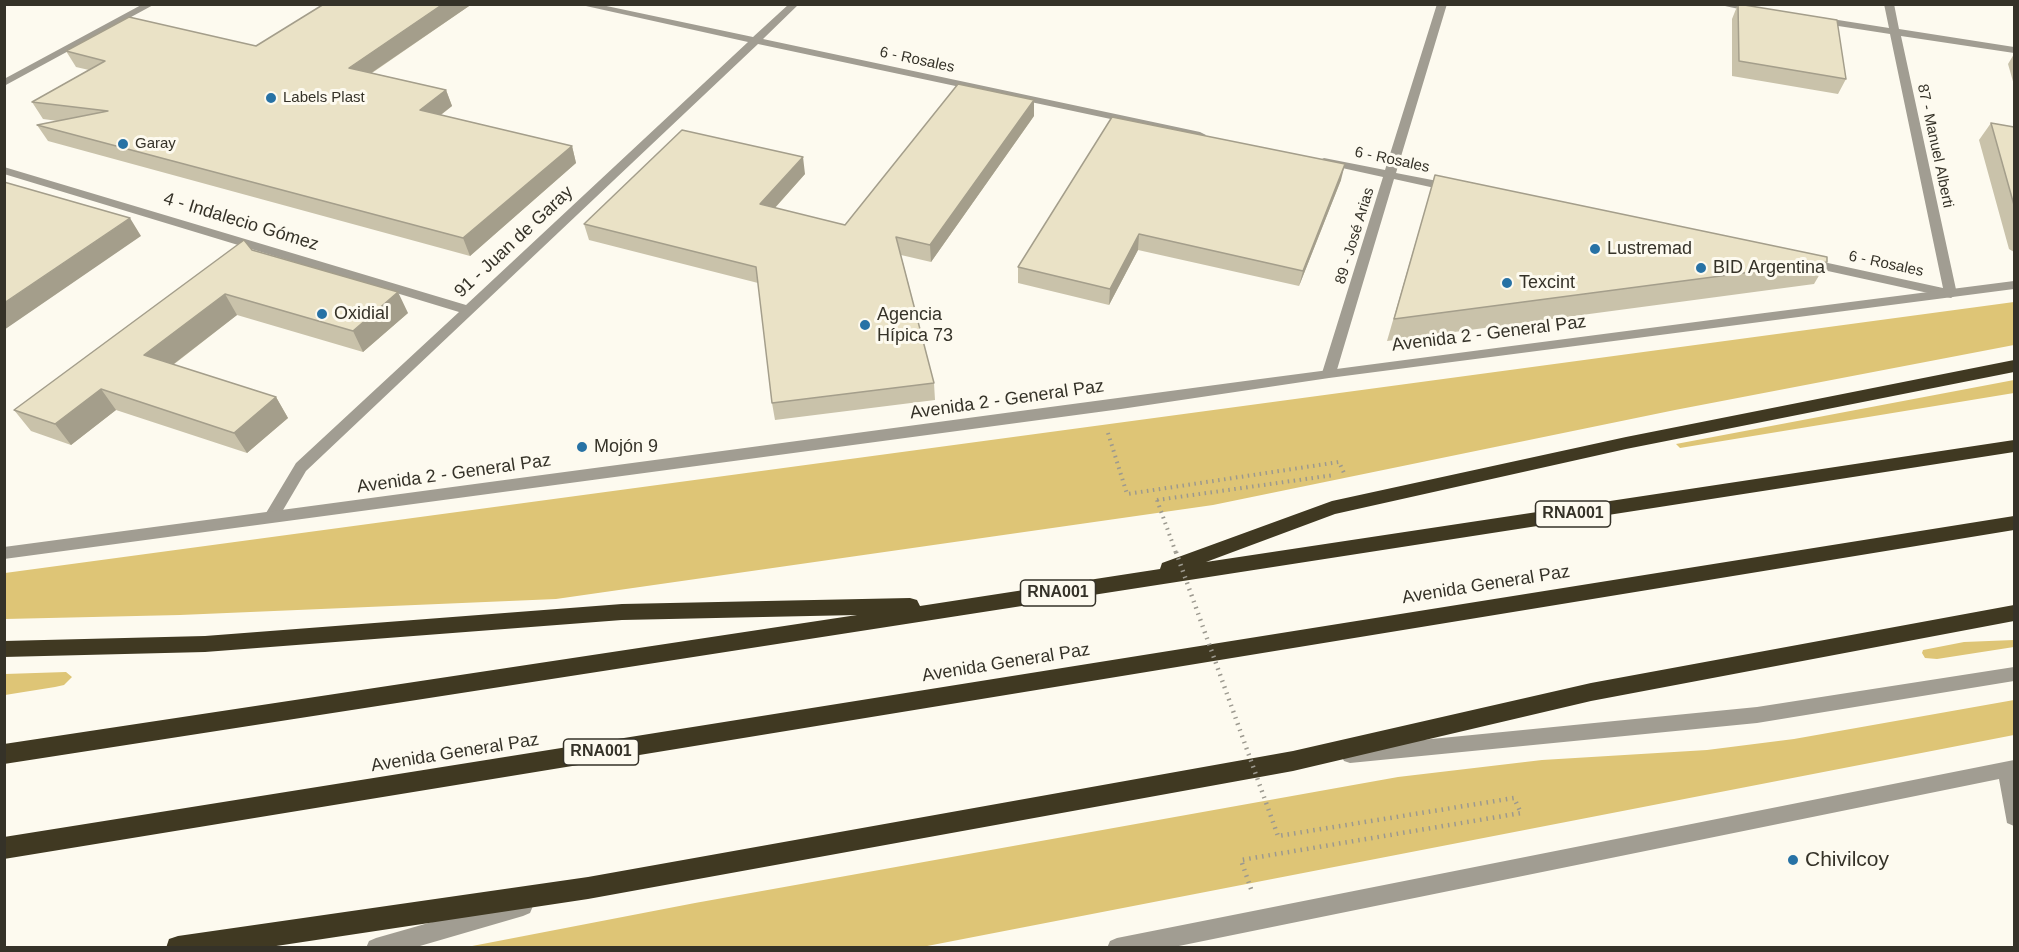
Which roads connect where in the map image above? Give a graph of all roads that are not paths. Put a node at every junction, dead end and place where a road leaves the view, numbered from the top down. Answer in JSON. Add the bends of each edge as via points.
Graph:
{"nodes":[{"id":1,"x":151,"y":4,"type":"edge"},
{"id":2,"x":581,"y":4,"type":"edge"},
{"id":3,"x":795,"y":4,"type":"edge"},
{"id":4,"x":1442,"y":4,"type":"edge"},
{"id":5,"x":1720,"y":4,"type":"edge"},
{"id":6,"x":1889,"y":4,"type":"edge"},
{"id":7,"x":1767,"y":12,"type":"edge"},
{"id":8,"x":1814,"y":19,"type":"edge"},
{"id":9,"x":1895,"y":32,"type":"junction"},
{"id":10,"x":756,"y":42,"type":"junction"},
{"id":11,"x":2014,"y":50,"type":"edge"},
{"id":12,"x":4,"y":83,"type":"edge"},
{"id":13,"x":1213,"y":138,"type":"edge"},
{"id":14,"x":1307,"y":157,"type":"edge"},
{"id":15,"x":4,"y":170,"type":"edge"},
{"id":16,"x":1389,"y":175,"type":"junction"},
{"id":17,"x":1471,"y":192,"type":"edge"},
{"id":18,"x":1798,"y":261,"type":"edge"},
{"id":19,"x":2014,"y":285,"type":"edge"},
{"id":20,"x":1951,"y":294,"type":"junction"},
{"id":21,"x":468,"y":310,"type":"junction"},
{"id":22,"x":2014,"y":366,"type":"edge"},
{"id":23,"x":1329,"y":373,"type":"junction"},
{"id":24,"x":2014,"y":446,"type":"edge"},
{"id":25,"x":271,"y":518,"type":"junction"},
{"id":26,"x":2014,"y":523,"type":"edge"},
{"id":27,"x":4,"y":554,"type":"edge"},
{"id":28,"x":1132,"y":581,"type":"junction"},
{"id":29,"x":983,"y":605,"type":"junction"},
{"id":30,"x":2014,"y":613,"type":"edge"},
{"id":31,"x":4,"y":649,"type":"edge"},
{"id":32,"x":2014,"y":674,"type":"edge"},
{"id":33,"x":4,"y":754,"type":"edge"},
{"id":34,"x":1293,"y":761,"type":"junction"},
{"id":35,"x":2011,"y":769,"type":"edge"},
{"id":36,"x":2014,"y":817,"type":"edge"},
{"id":37,"x":4,"y":849,"type":"edge"},
{"id":38,"x":588,"y":888,"type":"junction"},
{"id":39,"x":1142,"y":945,"type":"edge"},
{"id":40,"x":178,"y":948,"type":"edge"},
{"id":41,"x":376,"y":948,"type":"edge"},
{"id":42,"x":1117,"y":948,"type":"edge"}],
"edges":[{"from":1,"to":12,"type":"street"},
{"from":2,"to":10,"type":"street","name":"6 - Rosales"},
{"from":3,"to":10,"type":"street","name":"91 - Juan de Garay"},
{"from":4,"to":16,"type":"street","name":"89 - José Arias"},
{"from":5,"to":7,"type":"street"},
{"from":6,"to":9,"type":"street","name":"87 - Manuel Alberti"},
{"from":8,"to":9,"type":"street"},
{"from":9,"to":11,"type":"street"},
{"from":9,"to":20,"type":"street","name":"87 - Manuel Alberti"},
{"from":10,"to":13,"type":"street","name":"6 - Rosales"},
{"from":10,"to":21,"type":"street","name":"91 - Juan de Garay"},
{"from":14,"to":16,"type":"street","name":"6 - Rosales"},
{"from":15,"to":21,"type":"street","name":"4 - Indalecio Gómez"},
{"from":16,"to":17,"type":"street","name":"6 - Rosales"},
{"from":16,"to":23,"type":"street","name":"89 - José Arias"},
{"from":18,"to":20,"type":"street","name":"6 - Rosales"},
{"from":19,"to":20,"type":"street","name":"Avenida 2 - General Paz"},
{"from":20,"to":23,"type":"street","name":"Avenida 2 - General Paz"},
{"from":21,"to":25,"type":"street","name":"91 - Juan de Garay","via":[[301,467]]},
{"from":22,"to":28,"type":"highway","via":[[1626,443],[1332,508]]},
{"from":23,"to":25,"type":"street","name":"Avenida 2 - General Paz"},
{"from":24,"to":28,"type":"highway","number":"RNA001"},
{"from":25,"to":27,"type":"street","name":"Avenida 2 - General Paz"},
{"from":26,"to":37,"type":"highway","name":"Avenida General Paz","number":"RNA001"},
{"from":28,"to":29,"type":"highway","number":"RNA001"},
{"from":29,"to":31,"type":"highway","via":[[621,612],[205,644]]},
{"from":29,"to":33,"type":"highway","number":"RNA001"},
{"from":30,"to":34,"type":"highway","via":[[1591,693]]},
{"from":32,"to":34,"type":"street","via":[[1757,714]]},
{"from":34,"to":38,"type":"highway"},
{"from":35,"to":36,"type":"street"},
{"from":35,"to":39,"type":"street","via":[[1260,918]]},
{"from":38,"to":40,"type":"highway"},
{"from":38,"to":41,"type":"street"},
{"from":39,"to":42,"type":"street"}]}
